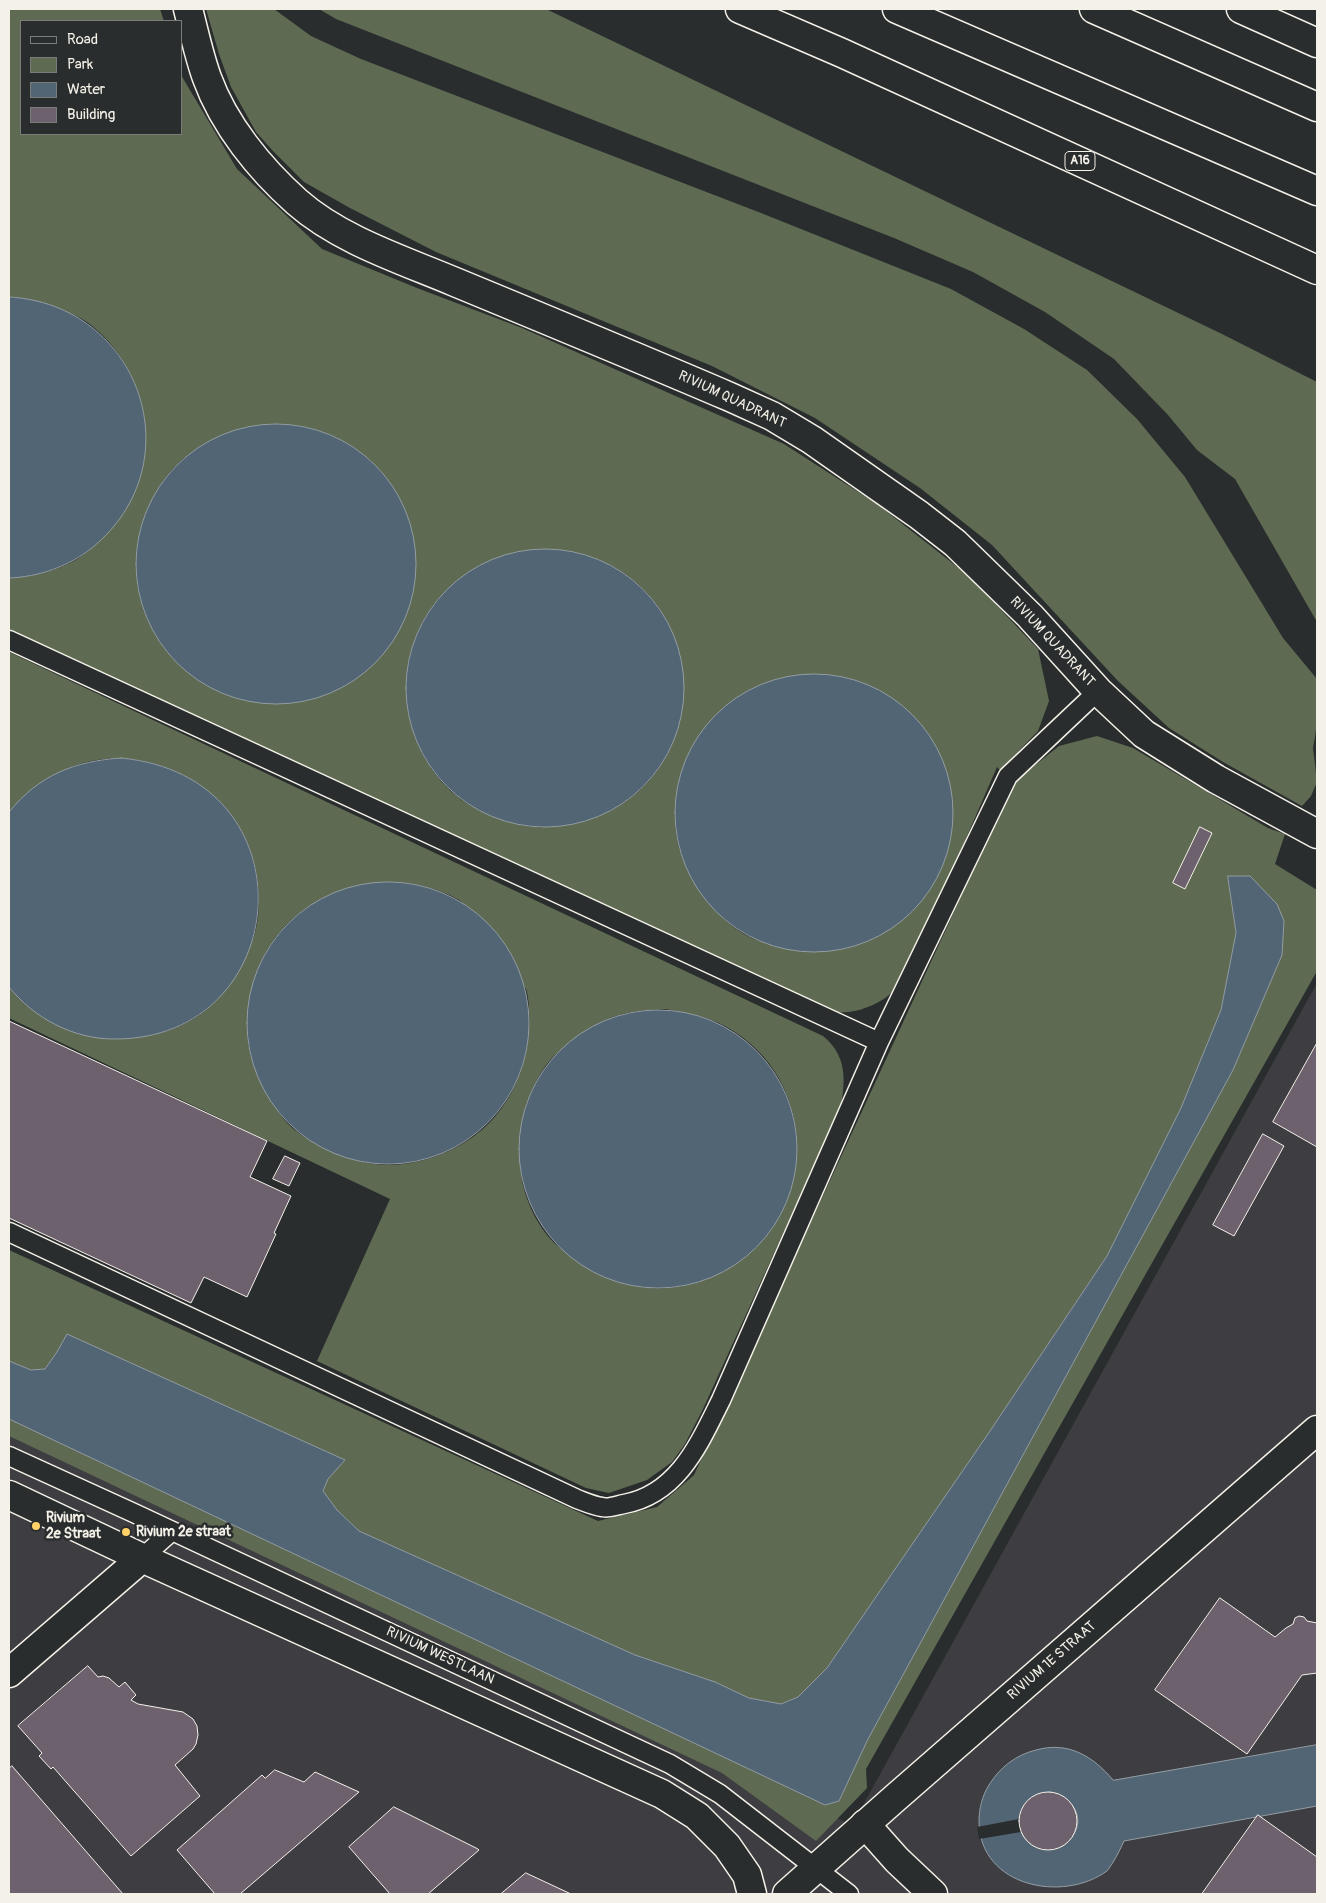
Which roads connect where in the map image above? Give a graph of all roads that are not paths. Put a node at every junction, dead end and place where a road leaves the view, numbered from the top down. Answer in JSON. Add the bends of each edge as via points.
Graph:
{"nodes":[{"id":1,"x":188,"y":9,"type":"edge"},
{"id":2,"x":740,"y":9,"type":"edge"},
{"id":3,"x":897,"y":9,"type":"edge"},
{"id":4,"x":1094,"y":9,"type":"edge"},
{"id":5,"x":1241,"y":9,"type":"edge"},
{"id":6,"x":1317,"y":43,"type":"edge"},
{"id":7,"x":1317,"y":108,"type":"edge"},
{"id":8,"x":1317,"y":191,"type":"edge"},
{"id":9,"x":1317,"y":270,"type":"edge"},
{"id":10,"x":9,"y":640,"type":"edge"},
{"id":11,"x":1098,"y":691,"type":"junction"},
{"id":12,"x":1317,"y":834,"type":"edge"},
{"id":13,"x":879,"y":1042,"type":"junction"},
{"id":14,"x":9,"y":1232,"type":"edge"},
{"id":15,"x":1317,"y":1430,"type":"edge"},
{"id":16,"x":9,"y":1456,"type":"edge"},
{"id":17,"x":9,"y":1495,"type":"edge"},
{"id":18,"x":172,"y":1531,"type":"junction"},
{"id":19,"x":142,"y":1558,"type":"junction"},
{"id":20,"x":9,"y":1674,"type":"edge"},
{"id":21,"x":865,"y":1824,"type":"junction"},
{"id":22,"x":815,"y":1869,"type":"junction"},
{"id":23,"x":752,"y":1894,"type":"edge"},
{"id":24,"x":787,"y":1894,"type":"edge"},
{"id":25,"x":848,"y":1894,"type":"edge"},
{"id":26,"x":933,"y":1894,"type":"edge"}],
"edges":[{"from":1,"to":11,"type":"main road","name":"RIVIUM QUADRANT","via":[[207,78],[221,108],[242,141],[274,178],[321,220],[347,235],[730,397],[772,416],[812,440],[955,544],[1030,616]]},
{"from":2,"to":9,"type":"main road","number":"A16"},
{"from":3,"to":8,"type":"main road"},
{"from":4,"to":7,"type":"main road"},
{"from":5,"to":6,"type":"main road"},
{"from":10,"to":13,"type":"lane"},
{"from":11,"to":12,"type":"main road","name":"RIVIUM QUADRANT","via":[[1144,734],[1216,779]]},
{"from":11,"to":13,"type":"lane","via":[[1008,776]]},
{"from":13,"to":14,"type":"lane","via":[[722,1400],[689,1460],[663,1488],[640,1501],[604,1508],[577,1499]]},
{"from":15,"to":21,"type":"main road","name":"RIVIUM 1E STRAAT"},
{"from":16,"to":18,"type":"lane","name":"RIVIUM WESTLAAN"},
{"from":17,"to":19,"type":"main road"},
{"from":18,"to":19,"type":"lane"},
{"from":18,"to":22,"type":"lane","name":"RIVIUM WESTLAAN","via":[[670,1764],[720,1794]]},
{"from":19,"to":20,"type":"main road"},
{"from":19,"to":23,"type":"main road","via":[[662,1794],[697,1816],[727,1846],[746,1875]]},
{"from":21,"to":22,"type":"main road","name":"RIVIUM 1E STRAAT"},
{"from":21,"to":26,"type":"main road"},
{"from":22,"to":24,"type":"main road","name":"RIVIUM 1E STRAAT"},
{"from":22,"to":25,"type":"lane","name":"RIVIUM WESTLAAN"}]}
